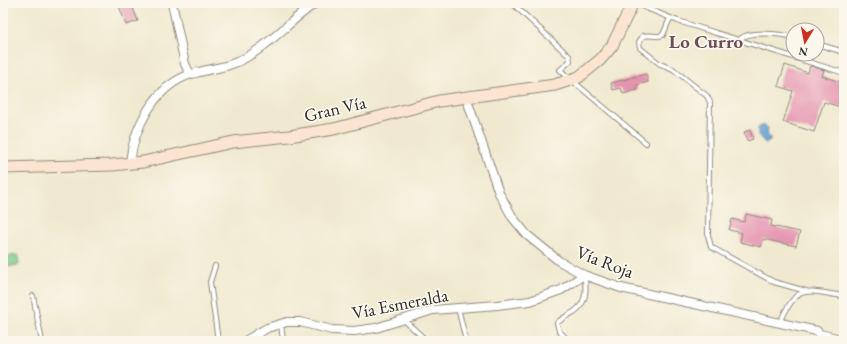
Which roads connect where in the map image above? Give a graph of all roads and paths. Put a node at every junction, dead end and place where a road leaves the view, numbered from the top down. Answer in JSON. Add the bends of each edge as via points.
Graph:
{"nodes":[{"id":1,"x":172,"y":3,"type":"edge"},
{"id":2,"x":316,"y":3,"type":"edge"},
{"id":3,"x":512,"y":3,"type":"edge"},
{"id":4,"x":634,"y":3,"type":"edge"},
{"id":5,"x":670,"y":18,"type":"junction"},
{"id":6,"x":785,"y":36,"type":"edge"},
{"id":7,"x":739,"y":40,"type":"junction"},
{"id":8,"x":825,"y":46,"type":"edge"},
{"id":9,"x":844,"y":52,"type":"edge"},
{"id":10,"x":844,"y":73,"type":"edge"},
{"id":11,"x":190,"y":74,"type":"junction"},
{"id":12,"x":570,"y":80,"type":"junction"},
{"id":13,"x":466,"y":97,"type":"junction"},
{"id":14,"x":646,"y":144,"type":"dead end"},
{"id":15,"x":130,"y":164,"type":"junction"},
{"id":16,"x":3,"y":168,"type":"edge"},
{"id":17,"x":215,"y":266,"type":"dead end"},
{"id":18,"x":584,"y":275,"type":"junction"},
{"id":19,"x":806,"y":291,"type":"junction"},
{"id":20,"x":33,"y":296,"type":"dead end"},
{"id":21,"x":844,"y":296,"type":"edge"},
{"id":22,"x":458,"y":308,"type":"junction"},
{"id":23,"x":403,"y":319,"type":"junction"},
{"id":24,"x":281,"y":324,"type":"junction"},
{"id":25,"x":779,"y":324,"type":"junction"},
{"id":26,"x":820,"y":338,"type":"edge"},
{"id":27,"x":844,"y":340,"type":"edge"},
{"id":28,"x":42,"y":341,"type":"edge"},
{"id":29,"x":218,"y":341,"type":"edge"},
{"id":30,"x":245,"y":341,"type":"edge"},
{"id":31,"x":283,"y":341,"type":"edge"},
{"id":32,"x":427,"y":341,"type":"edge"},
{"id":33,"x":466,"y":341,"type":"edge"},
{"id":34,"x":569,"y":341,"type":"edge"}],
"edges":[{"from":1,"to":11,"type":"street","via":[[185,64]]},
{"from":2,"to":11,"type":"street","via":[[263,47],[245,58],[219,69]]},
{"from":3,"to":12,"type":"lane","via":[[569,56],[570,61],[560,70]]},
{"from":4,"to":5,"type":"lane"},
{"from":4,"to":12,"type":"main road","name":"Gran Vía","via":[[606,53],[586,72]]},
{"from":5,"to":7,"type":"lane"},
{"from":5,"to":19,"type":"lane","via":[[663,35],[643,36],[639,42],[640,48],[660,64],[673,69],[707,96],[710,102],[708,235],[711,247],[774,282]]},
{"from":6,"to":7,"type":"lane","via":[[747,35]]},
{"from":7,"to":10,"type":"lane"},
{"from":8,"to":9,"type":"lane"},
{"from":11,"to":15,"type":"street","via":[[171,84],[145,114],[135,137]]},
{"from":12,"to":13,"type":"main road","name":"Gran Vía","via":[[548,86]]},
{"from":12,"to":14,"type":"lane"},
{"from":13,"to":15,"type":"main road","name":"Gran Vía","via":[[407,109],[334,129],[233,142]]},
{"from":13,"to":18,"type":"street","name":"Vía Roja","via":[[499,193],[513,218],[537,244],[559,261]]},
{"from":15,"to":16,"type":"main road","name":"Gran Vía"},
{"from":17,"to":29,"type":"lane","via":[[210,282]]},
{"from":18,"to":22,"type":"street","name":"Vía Esmeralda","via":[[561,290],[540,298]]},
{"from":18,"to":25,"type":"street","name":"Vía Roja","via":[[621,288]]},
{"from":18,"to":34,"type":"lane","via":[[587,288],[584,301],[574,313],[557,323],[559,331]]},
{"from":19,"to":21,"type":"lane"},
{"from":19,"to":25,"type":"lane","via":[[799,293],[790,302]]},
{"from":20,"to":28,"type":"lane"},
{"from":22,"to":23,"type":"street","name":"Vía Esmeralda","via":[[433,310]]},
{"from":22,"to":33,"type":"lane"},
{"from":23,"to":24,"type":"street","name":"Vía Esmeralda","via":[[376,328],[354,330],[332,330],[300,322]]},
{"from":23,"to":32,"type":"lane"},
{"from":24,"to":30,"type":"street","name":"Vía Esmeralda","via":[[267,328]]},
{"from":24,"to":31,"type":"lane"},
{"from":25,"to":26,"type":"street","name":"Vía Roja","via":[[817,331]]},
{"from":26,"to":27,"type":"street","name":"Vía Roja"}]}
